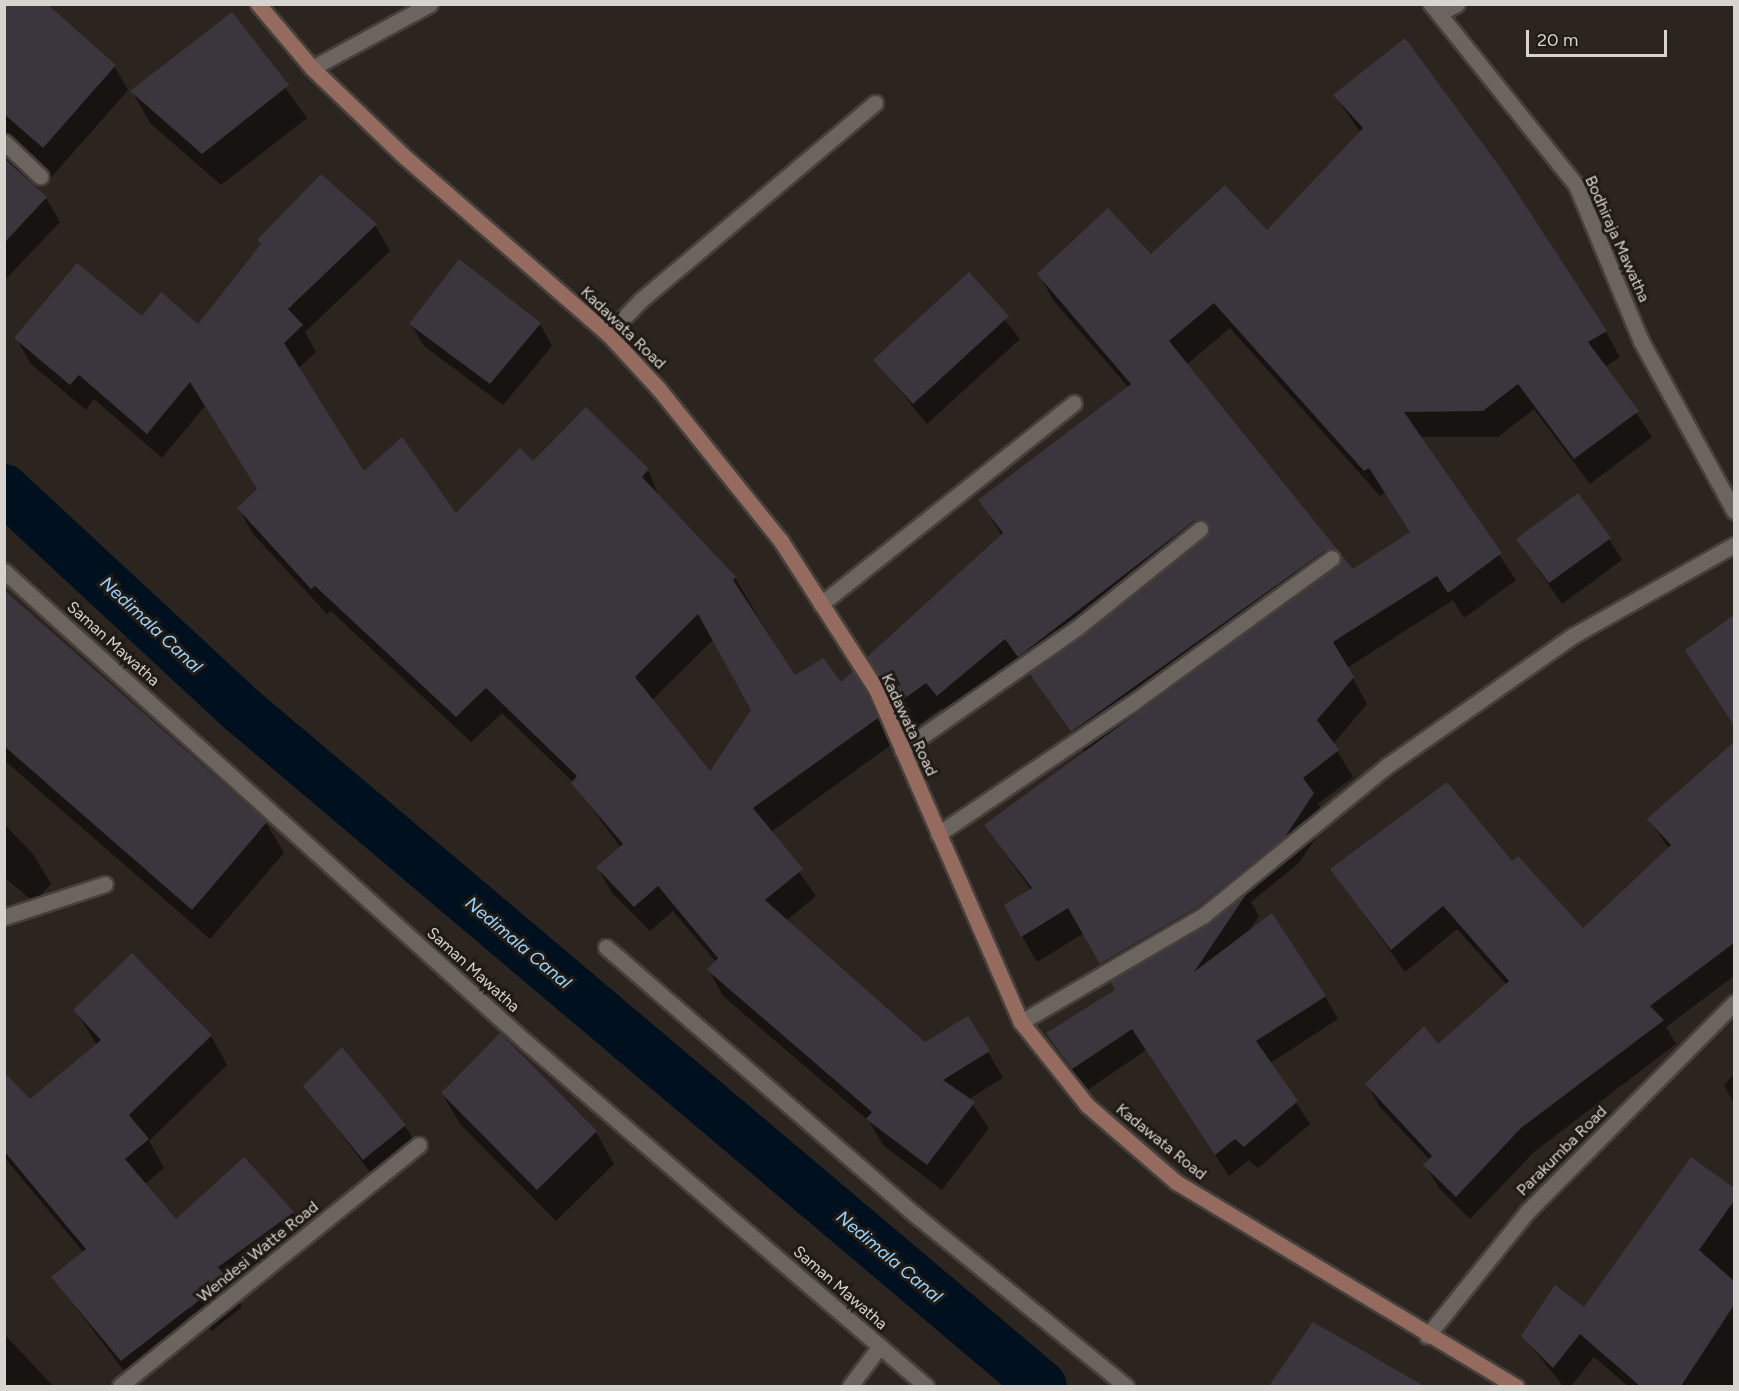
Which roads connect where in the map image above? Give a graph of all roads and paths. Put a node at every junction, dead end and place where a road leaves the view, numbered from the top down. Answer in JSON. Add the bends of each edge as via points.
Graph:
{"nodes":[{"id":1,"x":258,"y":4,"type":"edge"},
{"id":2,"x":430,"y":4,"type":"edge"},
{"id":3,"x":1457,"y":4,"type":"edge"},
{"id":4,"x":1435,"y":9,"type":"edge"},
{"id":5,"x":312,"y":68,"type":"junction"},
{"id":6,"x":875,"y":103,"type":"dead end"},
{"id":7,"x":4,"y":142,"type":"edge"},
{"id":8,"x":40,"y":176,"type":"dead end"},
{"id":9,"x":608,"y":334,"type":"junction"},
{"id":10,"x":1074,"y":403,"type":"dead end"},
{"id":11,"x":1734,"y":511,"type":"edge"},
{"id":12,"x":1200,"y":529,"type":"dead end"},
{"id":13,"x":1734,"y":545,"type":"edge"},
{"id":14,"x":1332,"y":558,"type":"dead end"},
{"id":15,"x":4,"y":571,"type":"edge"},
{"id":16,"x":821,"y":604,"type":"junction"},
{"id":17,"x":902,"y":750,"type":"junction"},
{"id":18,"x":938,"y":834,"type":"junction"},
{"id":19,"x":105,"y":884,"type":"dead end"},
{"id":20,"x":4,"y":916,"type":"edge"},
{"id":21,"x":606,"y":946,"type":"dead end"},
{"id":22,"x":1734,"y":1003,"type":"edge"},
{"id":23,"x":1021,"y":1022,"type":"junction"},
{"id":24,"x":419,"y":1145,"type":"dead end"},
{"id":25,"x":1427,"y":1336,"type":"junction"},
{"id":26,"x":880,"y":1346,"type":"junction"},
{"id":27,"x":120,"y":1386,"type":"edge"},
{"id":28,"x":850,"y":1386,"type":"edge"},
{"id":29,"x":926,"y":1386,"type":"edge"},
{"id":30,"x":1126,"y":1386,"type":"edge"},
{"id":31,"x":1516,"y":1386,"type":"edge"}],
"edges":[{"from":1,"to":5,"type":"street","name":"Kadawata Road"},
{"from":2,"to":5,"type":"street"},
{"from":3,"to":4,"type":"street"},
{"from":4,"to":11,"type":"street","name":"Bodhiraja Mawatha","via":[[1576,185],[1641,340]]},
{"from":5,"to":9,"type":"street","name":"Kadawata Road"},
{"from":6,"to":9,"type":"street","via":[[640,300]]},
{"from":7,"to":8,"type":"street"},
{"from":9,"to":16,"type":"street","name":"Kadawata Road","via":[[781,541]]},
{"from":10,"to":16,"type":"street"},
{"from":12,"to":17,"type":"street","via":[[1077,628]]},
{"from":13,"to":23,"type":"street","via":[[1574,635],[1388,765],[1204,915]]},
{"from":14,"to":18,"type":"street","via":[[1131,704]]},
{"from":15,"to":26,"type":"street","name":"Saman Mawatha","via":[[526,1042]]},
{"from":16,"to":17,"type":"street","name":"Kadawata Road","via":[[876,689]]},
{"from":17,"to":18,"type":"street","name":"Kadawata Road"},
{"from":18,"to":23,"type":"street","name":"Kadawata Road"},
{"from":19,"to":20,"type":"street"},
{"from":21,"to":30,"type":"street","via":[[918,1217]]},
{"from":22,"to":25,"type":"street","name":"Parakumba Road","via":[[1528,1211]]},
{"from":23,"to":25,"type":"street","name":"Kadawata Road","via":[[1086,1105],[1176,1182]]},
{"from":24,"to":27,"type":"street","name":"Wendesi Watte Road"},
{"from":25,"to":31,"type":"street","name":"Kadawata Road"},
{"from":26,"to":28,"type":"street"},
{"from":26,"to":29,"type":"street","name":"Saman Mawatha"}]}
